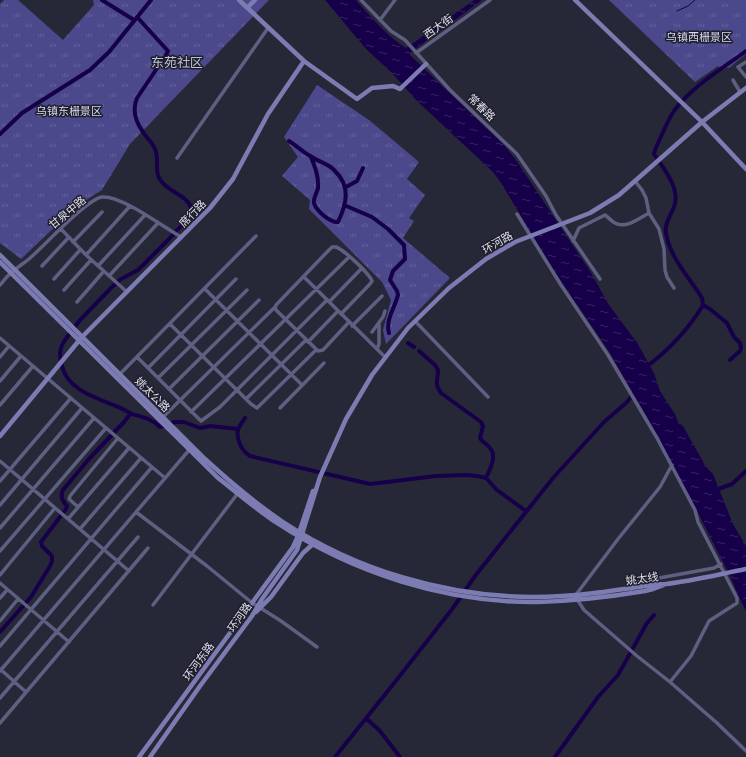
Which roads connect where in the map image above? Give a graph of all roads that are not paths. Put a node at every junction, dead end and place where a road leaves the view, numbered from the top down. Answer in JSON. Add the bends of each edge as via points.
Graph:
{"nodes":[{"id":1,"x":239,"y":0,"type":"edge"},
{"id":2,"x":255,"y":0,"type":"edge"},
{"id":3,"x":361,"y":0,"type":"edge"},
{"id":4,"x":395,"y":0,"type":"edge"},
{"id":5,"x":490,"y":0,"type":"edge"},
{"id":6,"x":575,"y":0,"type":"edge"},
{"id":7,"x":247,"y":8,"type":"junction"},
{"id":8,"x":380,"y":20,"type":"junction"},
{"id":9,"x":268,"y":28,"type":"junction"},
{"id":10,"x":415,"y":52,"type":"junction"},
{"id":11,"x":304,"y":61,"type":"junction"},
{"id":12,"x":746,"y":62,"type":"edge"},
{"id":13,"x":426,"y":64,"type":"junction"},
{"id":14,"x":746,"y":77,"type":"edge"},
{"id":15,"x":733,"y":80,"type":"dead end"},
{"id":16,"x":746,"y":88,"type":"edge"},
{"id":17,"x":740,"y":92,"type":"junction"},
{"id":18,"x":702,"y":122,"type":"junction"},
{"id":19,"x":177,"y":158,"type":"dead end"},
{"id":20,"x":746,"y":169,"type":"edge"},
{"id":21,"x":636,"y":181,"type":"junction"},
{"id":22,"x":130,"y":206,"type":"junction"},
{"id":23,"x":102,"y":212,"type":"dead end"},
{"id":24,"x":649,"y":213,"type":"junction"},
{"id":25,"x":517,"y":214,"type":"dead end"},
{"id":26,"x":145,"y":215,"type":"junction"},
{"id":27,"x":158,"y":223,"type":"junction"},
{"id":28,"x":61,"y":228,"type":"junction"},
{"id":29,"x":179,"y":236,"type":"junction"},
{"id":30,"x":256,"y":236,"type":"dead end"},
{"id":31,"x":69,"y":237,"type":"junction"},
{"id":32,"x":573,"y":241,"type":"junction"},
{"id":33,"x":73,"y":242,"type":"junction"},
{"id":34,"x":80,"y":250,"type":"junction"},
{"id":35,"x":0,"y":255,"type":"edge"},
{"id":36,"x":86,"y":255,"type":"junction"},
{"id":37,"x":349,"y":257,"type":"junction"},
{"id":38,"x":91,"y":260,"type":"junction"},
{"id":39,"x":0,"y":262,"type":"edge"},
{"id":40,"x":42,"y":266,"type":"dead end"},
{"id":41,"x":98,"y":266,"type":"junction"},
{"id":42,"x":362,"y":268,"type":"junction"},
{"id":43,"x":104,"y":271,"type":"junction"},
{"id":44,"x":13,"y":272,"type":"junction"},
{"id":45,"x":109,"y":276,"type":"junction"},
{"id":46,"x":304,"y":277,"type":"junction"},
{"id":47,"x":54,"y":279,"type":"dead end"},
{"id":48,"x":236,"y":279,"type":"dead end"},
{"id":49,"x":600,"y":280,"type":"dead end"},
{"id":50,"x":0,"y":286,"type":"edge"},
{"id":51,"x":674,"y":288,"type":"dead end"},
{"id":52,"x":205,"y":289,"type":"junction"},
{"id":53,"x":316,"y":289,"type":"junction"},
{"id":54,"x":64,"y":290,"type":"dead end"},
{"id":55,"x":247,"y":290,"type":"dead end"},
{"id":56,"x":127,"y":292,"type":"junction"},
{"id":57,"x":382,"y":296,"type":"dead end"},
{"id":58,"x":216,"y":300,"type":"junction"},
{"id":59,"x":259,"y":300,"type":"dead end"},
{"id":60,"x":328,"y":301,"type":"junction"},
{"id":61,"x":77,"y":302,"type":"dead end"},
{"id":62,"x":275,"y":307,"type":"junction"},
{"id":63,"x":226,"y":310,"type":"junction"},
{"id":64,"x":386,"y":311,"type":"dead end"},
{"id":65,"x":339,"y":313,"type":"junction"},
{"id":66,"x":285,"y":320,"type":"junction"},
{"id":67,"x":238,"y":321,"type":"junction"},
{"id":68,"x":415,"y":321,"type":"junction"},
{"id":69,"x":349,"y":322,"type":"junction"},
{"id":70,"x":379,"y":323,"type":"junction"},
{"id":71,"x":170,"y":324,"type":"junction"},
{"id":72,"x":352,"y":326,"type":"junction"},
{"id":73,"x":296,"y":330,"type":"junction"},
{"id":74,"x":372,"y":332,"type":"dead end"},
{"id":75,"x":249,"y":333,"type":"junction"},
{"id":76,"x":181,"y":334,"type":"junction"},
{"id":77,"x":0,"y":338,"type":"edge"},
{"id":78,"x":80,"y":339,"type":"junction"},
{"id":79,"x":307,"y":341,"type":"junction"},
{"id":80,"x":260,"y":344,"type":"junction"},
{"id":81,"x":192,"y":345,"type":"junction"},
{"id":82,"x":9,"y":346,"type":"junction"},
{"id":83,"x":377,"y":349,"type":"junction"},
{"id":84,"x":316,"y":350,"type":"junction"},
{"id":85,"x":272,"y":355,"type":"junction"},
{"id":86,"x":21,"y":356,"type":"junction"},
{"id":87,"x":203,"y":356,"type":"junction"},
{"id":88,"x":0,"y":357,"type":"edge"},
{"id":89,"x":136,"y":357,"type":"junction"},
{"id":90,"x":385,"y":357,"type":"junction"},
{"id":91,"x":324,"y":363,"type":"dead end"},
{"id":92,"x":281,"y":364,"type":"junction"},
{"id":93,"x":33,"y":366,"type":"junction"},
{"id":94,"x":214,"y":367,"type":"junction"},
{"id":95,"x":148,"y":368,"type":"junction"},
{"id":96,"x":118,"y":375,"type":"junction"},
{"id":97,"x":292,"y":375,"type":"junction"},
{"id":98,"x":46,"y":378,"type":"junction"},
{"id":99,"x":158,"y":378,"type":"junction"},
{"id":100,"x":226,"y":378,"type":"junction"},
{"id":101,"x":0,"y":381,"type":"edge"},
{"id":102,"x":302,"y":385,"type":"junction"},
{"id":103,"x":169,"y":389,"type":"junction"},
{"id":104,"x":237,"y":390,"type":"junction"},
{"id":105,"x":488,"y":397,"type":"dead end"},
{"id":106,"x":71,"y":398,"type":"junction"},
{"id":107,"x":246,"y":399,"type":"junction"},
{"id":108,"x":180,"y":400,"type":"junction"},
{"id":109,"x":0,"y":405,"type":"edge"},
{"id":110,"x":82,"y":408,"type":"junction"},
{"id":111,"x":280,"y":408,"type":"dead end"},
{"id":112,"x":191,"y":412,"type":"junction"},
{"id":113,"x":94,"y":418,"type":"junction"},
{"id":114,"x":162,"y":419,"type":"junction"},
{"id":115,"x":107,"y":429,"type":"junction"},
{"id":116,"x":0,"y":436,"type":"edge"},
{"id":117,"x":116,"y":437,"type":"junction"},
{"id":118,"x":129,"y":448,"type":"junction"},
{"id":119,"x":191,"y":448,"type":"junction"},
{"id":120,"x":141,"y":458,"type":"junction"},
{"id":121,"x":0,"y":461,"type":"edge"},
{"id":122,"x":672,"y":465,"type":"junction"},
{"id":123,"x":152,"y":467,"type":"junction"},
{"id":124,"x":10,"y":469,"type":"junction"},
{"id":125,"x":165,"y":478,"type":"junction"},
{"id":126,"x":22,"y":479,"type":"junction"},
{"id":127,"x":0,"y":481,"type":"edge"},
{"id":128,"x":33,"y":489,"type":"junction"},
{"id":129,"x":239,"y":492,"type":"junction"},
{"id":130,"x":45,"y":499,"type":"junction"},
{"id":131,"x":0,"y":505,"type":"edge"},
{"id":132,"x":78,"y":507,"type":"junction"},
{"id":133,"x":56,"y":508,"type":"junction"},
{"id":134,"x":136,"y":512,"type":"junction"},
{"id":135,"x":67,"y":518,"type":"junction"},
{"id":136,"x":0,"y":528,"type":"edge"},
{"id":137,"x":80,"y":529,"type":"junction"},
{"id":138,"x":301,"y":535,"type":"junction"},
{"id":139,"x":138,"y":537,"type":"dead end"},
{"id":140,"x":91,"y":539,"type":"junction"},
{"id":141,"x":313,"y":544,"type":"junction"},
{"id":142,"x":148,"y":548,"type":"dead end"},
{"id":143,"x":104,"y":550,"type":"junction"},
{"id":144,"x":0,"y":552,"type":"edge"},
{"id":145,"x":192,"y":554,"type":"junction"},
{"id":146,"x":117,"y":561,"type":"junction"},
{"id":147,"x":721,"y":564,"type":"junction"},
{"id":148,"x":746,"y":569,"type":"edge"},
{"id":149,"x":129,"y":571,"type":"junction"},
{"id":150,"x":0,"y":575,"type":"edge"},
{"id":151,"x":0,"y":583,"type":"edge"},
{"id":152,"x":666,"y":584,"type":"junction"},
{"id":153,"x":631,"y":589,"type":"junction"},
{"id":154,"x":7,"y":590,"type":"junction"},
{"id":155,"x":450,"y":591,"type":"junction"},
{"id":156,"x":0,"y":598,"type":"edge"},
{"id":157,"x":576,"y":598,"type":"junction"},
{"id":158,"x":20,"y":600,"type":"junction"},
{"id":159,"x":251,"y":602,"type":"junction"},
{"id":160,"x":153,"y":605,"type":"dead end"},
{"id":161,"x":29,"y":608,"type":"junction"},
{"id":162,"x":252,"y":616,"type":"junction"},
{"id":163,"x":43,"y":620,"type":"junction"},
{"id":164,"x":0,"y":621,"type":"edge"},
{"id":165,"x":57,"y":632,"type":"junction"},
{"id":166,"x":69,"y":642,"type":"junction"},
{"id":167,"x":0,"y":646,"type":"edge"},
{"id":168,"x":317,"y":647,"type":"dead end"},
{"id":169,"x":0,"y":670,"type":"edge"},
{"id":170,"x":14,"y":682,"type":"junction"},
{"id":171,"x":670,"y":682,"type":"junction"},
{"id":172,"x":26,"y":692,"type":"junction"},
{"id":173,"x":0,"y":698,"type":"edge"},
{"id":174,"x":0,"y":724,"type":"edge"},
{"id":175,"x":746,"y":751,"type":"edge"},
{"id":176,"x":139,"y":757,"type":"edge"},
{"id":177,"x":150,"y":757,"type":"edge"}],
"edges":[{"from":1,"to":7,"type":"street"},
{"from":2,"to":7,"type":"street"},
{"from":3,"to":8,"type":"street","name":"常春路"},
{"from":4,"to":8,"type":"street"},
{"from":5,"to":10,"type":"street","name":"西大街"},
{"from":6,"to":18,"type":"street"},
{"from":7,"to":9,"type":"street"},
{"from":8,"to":10,"type":"street","name":"常春路"},
{"from":9,"to":11,"type":"street"},
{"from":9,"to":19,"type":"street"},
{"from":10,"to":13,"type":"street","name":"常春路"},
{"from":11,"to":13,"type":"street","via":[[357,99],[372,88],[393,86],[400,89]]},
{"from":11,"to":29,"type":"street","name":"席行路","via":[[268,114],[232,179],[210,208]]},
{"from":12,"to":14,"type":"street","via":[[738,68]]},
{"from":13,"to":32,"type":"street","name":"常春路","via":[[517,154],[531,172]]},
{"from":15,"to":17,"type":"street"},
{"from":16,"to":17,"type":"street","name":"环河路"},
{"from":17,"to":18,"type":"street","name":"环河路"},
{"from":18,"to":20,"type":"street"},
{"from":18,"to":21,"type":"street","name":"环河路"},
{"from":21,"to":24,"type":"street","via":[[646,198]]},
{"from":21,"to":68,"type":"street","name":"环河路","via":[[600,208],[502,249],[474,267]]},
{"from":22,"to":26,"type":"street","name":"甘泉中路"},
{"from":22,"to":28,"type":"street","name":"甘泉中路","via":[[101,197]]},
{"from":22,"to":36,"type":"street"},
{"from":23,"to":33,"type":"street"},
{"from":24,"to":32,"type":"street","via":[[633,222],[623,224],[616,224],[605,214],[579,228]]},
{"from":24,"to":51,"type":"street","via":[[659,229],[664,249],[665,270]]},
{"from":25,"to":122,"type":"street","via":[[561,286],[596,335]]},
{"from":26,"to":27,"type":"street","name":"甘泉中路"},
{"from":26,"to":41,"type":"street"},
{"from":27,"to":29,"type":"street","name":"甘泉中路"},
{"from":27,"to":45,"type":"street"},
{"from":28,"to":31,"type":"street"},
{"from":28,"to":44,"type":"street","name":"甘泉中路"},
{"from":29,"to":56,"type":"street","name":"席行路"},
{"from":30,"to":52,"type":"street"},
{"from":31,"to":33,"type":"street"},
{"from":31,"to":40,"type":"street"},
{"from":32,"to":49,"type":"street","name":"常春路"},
{"from":33,"to":34,"type":"street"},
{"from":34,"to":36,"type":"street"},
{"from":34,"to":47,"type":"street"},
{"from":35,"to":44,"type":"street","name":"姚太公路"},
{"from":36,"to":38,"type":"street"},
{"from":37,"to":42,"type":"street"},
{"from":37,"to":46,"type":"street","via":[[338,247],[332,247]]},
{"from":37,"to":53,"type":"street"},
{"from":38,"to":41,"type":"street"},
{"from":38,"to":54,"type":"street"},
{"from":39,"to":44,"type":"street","name":"姚太公路"},
{"from":41,"to":43,"type":"street"},
{"from":42,"to":60,"type":"street"},
{"from":42,"to":65,"type":"street","via":[[371,278],[370,284]]},
{"from":43,"to":45,"type":"street"},
{"from":43,"to":61,"type":"street"},
{"from":44,"to":50,"type":"street","name":"甘泉中路"},
{"from":44,"to":78,"type":"street","name":"姚太公路"},
{"from":45,"to":56,"type":"street"},
{"from":46,"to":53,"type":"street"},
{"from":46,"to":62,"type":"street"},
{"from":48,"to":58,"type":"street"},
{"from":52,"to":58,"type":"street"},
{"from":52,"to":71,"type":"street"},
{"from":53,"to":60,"type":"street"},
{"from":53,"to":66,"type":"street"},
{"from":55,"to":63,"type":"street"},
{"from":56,"to":78,"type":"street","name":"席行路"},
{"from":57,"to":72,"type":"street"},
{"from":58,"to":63,"type":"street"},
{"from":58,"to":76,"type":"street"},
{"from":59,"to":67,"type":"street"},
{"from":60,"to":65,"type":"street"},
{"from":60,"to":73,"type":"street"},
{"from":62,"to":66,"type":"street"},
{"from":62,"to":75,"type":"street"},
{"from":63,"to":67,"type":"street"},
{"from":63,"to":81,"type":"street"},
{"from":64,"to":70,"type":"street"},
{"from":65,"to":69,"type":"street"},
{"from":65,"to":79,"type":"street"},
{"from":66,"to":73,"type":"street"},
{"from":66,"to":80,"type":"street"},
{"from":67,"to":75,"type":"street"},
{"from":67,"to":87,"type":"street"},
{"from":68,"to":90,"type":"street","name":"环河路"},
{"from":68,"to":105,"type":"street"},
{"from":69,"to":72,"type":"street"},
{"from":69,"to":84,"type":"street","via":[[321,352]]},
{"from":70,"to":74,"type":"street"},
{"from":70,"to":83,"type":"street"},
{"from":71,"to":76,"type":"street"},
{"from":71,"to":89,"type":"street"},
{"from":72,"to":83,"type":"street"},
{"from":73,"to":79,"type":"street"},
{"from":73,"to":85,"type":"street"},
{"from":75,"to":80,"type":"street"},
{"from":75,"to":94,"type":"street"},
{"from":76,"to":81,"type":"street"},
{"from":76,"to":95,"type":"street"},
{"from":77,"to":82,"type":"street"},
{"from":78,"to":96,"type":"street","name":"姚太公路"},
{"from":78,"to":98,"type":"street","name":"席行路"},
{"from":79,"to":84,"type":"street"},
{"from":79,"to":92,"type":"street"},
{"from":80,"to":85,"type":"street"},
{"from":80,"to":100,"type":"street"},
{"from":81,"to":87,"type":"street"},
{"from":81,"to":99,"type":"street"},
{"from":82,"to":86,"type":"street"},
{"from":82,"to":88,"type":"street"},
{"from":83,"to":90,"type":"street"},
{"from":84,"to":97,"type":"street"},
{"from":85,"to":92,"type":"street"},
{"from":85,"to":104,"type":"street"},
{"from":86,"to":93,"type":"street"},
{"from":86,"to":101,"type":"street"},
{"from":87,"to":94,"type":"street"},
{"from":87,"to":103,"type":"street"},
{"from":89,"to":95,"type":"street"},
{"from":89,"to":96,"type":"street"},
{"from":90,"to":138,"type":"street","name":"环河路","via":[[352,408],[323,469],[312,493]]},
{"from":91,"to":102,"type":"street"},
{"from":92,"to":97,"type":"street"},
{"from":92,"to":107,"type":"street"},
{"from":93,"to":98,"type":"street"},
{"from":93,"to":109,"type":"street"},
{"from":94,"to":100,"type":"street"},
{"from":94,"to":108,"type":"street"},
{"from":95,"to":99,"type":"street"},
{"from":96,"to":114,"type":"street","name":"姚太公路"},
{"from":97,"to":102,"type":"street"},
{"from":97,"to":107,"type":"street","via":[[260,407],[255,407]]},
{"from":98,"to":106,"type":"street"},
{"from":98,"to":116,"type":"street","name":"席行路"},
{"from":99,"to":103,"type":"street"},
{"from":100,"to":104,"type":"street"},
{"from":100,"to":112,"type":"street"},
{"from":102,"to":111,"type":"street"},
{"from":103,"to":108,"type":"street"},
{"from":104,"to":107,"type":"street"},
{"from":104,"to":112,"type":"street","via":[[204,420],[201,421]]},
{"from":106,"to":110,"type":"street"},
{"from":106,"to":124,"type":"street"},
{"from":108,"to":112,"type":"street"},
{"from":108,"to":114,"type":"street"},
{"from":110,"to":113,"type":"street"},
{"from":110,"to":126,"type":"street"},
{"from":113,"to":115,"type":"street"},
{"from":113,"to":128,"type":"street"},
{"from":114,"to":119,"type":"street","name":"姚太公路","via":[[176,430]]},
{"from":114,"to":119,"type":"street","name":"姚太公路","via":[[170,430]]},
{"from":115,"to":117,"type":"street"},
{"from":115,"to":130,"type":"street"},
{"from":117,"to":118,"type":"street"},
{"from":117,"to":132,"type":"street","via":[[70,496],[69,499]]},
{"from":118,"to":120,"type":"street"},
{"from":118,"to":132,"type":"street"},
{"from":119,"to":125,"type":"street"},
{"from":119,"to":129,"type":"street","name":"姚太公路"},
{"from":120,"to":123,"type":"street"},
{"from":120,"to":137,"type":"street"},
{"from":121,"to":124,"type":"street"},
{"from":122,"to":147,"type":"street"},
{"from":122,"to":157,"type":"street","via":[[660,487],[618,539]]},
{"from":123,"to":125,"type":"street"},
{"from":123,"to":140,"type":"street"},
{"from":124,"to":126,"type":"street"},
{"from":124,"to":127,"type":"street"},
{"from":125,"to":134,"type":"street"},
{"from":126,"to":128,"type":"street"},
{"from":126,"to":131,"type":"street"},
{"from":128,"to":130,"type":"street"},
{"from":128,"to":136,"type":"street"},
{"from":129,"to":138,"type":"street","name":"姚太公路"},
{"from":129,"to":145,"type":"street"},
{"from":130,"to":133,"type":"street"},
{"from":130,"to":144,"type":"street"},
{"from":132,"to":135,"type":"street"},
{"from":133,"to":135,"type":"street"},
{"from":133,"to":150,"type":"street"},
{"from":134,"to":143,"type":"street"},
{"from":134,"to":145,"type":"street"},
{"from":135,"to":137,"type":"street"},
{"from":137,"to":140,"type":"street"},
{"from":138,"to":141,"type":"street","name":"姚太线"},
{"from":138,"to":155,"type":"street","name":"姚太线","via":[[376,568]]},
{"from":138,"to":159,"type":"street","name":"环河东路"},
{"from":138,"to":162,"type":"street","name":"环河路","via":[[297,550]]},
{"from":139,"to":146,"type":"street"},
{"from":140,"to":143,"type":"street"},
{"from":140,"to":161,"type":"street"},
{"from":141,"to":155,"type":"street","name":"姚太线","via":[[384,576],[414,585]]},
{"from":141,"to":162,"type":"street","via":[[268,601]]},
{"from":142,"to":149,"type":"street"},
{"from":143,"to":146,"type":"street"},
{"from":143,"to":163,"type":"street"},
{"from":145,"to":159,"type":"street"},
{"from":145,"to":160,"type":"street"},
{"from":146,"to":149,"type":"street"},
{"from":146,"to":165,"type":"street"},
{"from":147,"to":153,"type":"street","via":[[714,568],[637,582]]},
{"from":147,"to":171,"type":"street","via":[[738,601],[709,621],[691,656]]},
{"from":148,"to":152,"type":"street"},
{"from":149,"to":166,"type":"street"},
{"from":151,"to":154,"type":"street"},
{"from":152,"to":153,"type":"street","name":"姚太线"},
{"from":152,"to":157,"type":"street","name":"姚太线","via":[[645,591]]},
{"from":153,"to":157,"type":"street","name":"姚太线"},
{"from":154,"to":156,"type":"street"},
{"from":154,"to":158,"type":"street"},
{"from":155,"to":157,"type":"street","name":"姚太线","via":[[472,595]]},
{"from":157,"to":171,"type":"street","via":[[584,610]]},
{"from":158,"to":161,"type":"street"},
{"from":158,"to":164,"type":"street"},
{"from":159,"to":168,"type":"street"},
{"from":159,"to":176,"type":"street","name":"环河东路"},
{"from":161,"to":163,"type":"street"},
{"from":161,"to":167,"type":"street"},
{"from":162,"to":177,"type":"street","name":"环河路"},
{"from":163,"to":165,"type":"street"},
{"from":163,"to":169,"type":"street"},
{"from":165,"to":166,"type":"street"},
{"from":165,"to":170,"type":"street"},
{"from":166,"to":172,"type":"street"},
{"from":169,"to":170,"type":"street"},
{"from":170,"to":172,"type":"street"},
{"from":170,"to":173,"type":"street"},
{"from":171,"to":175,"type":"street"},
{"from":172,"to":174,"type":"street"}]}
